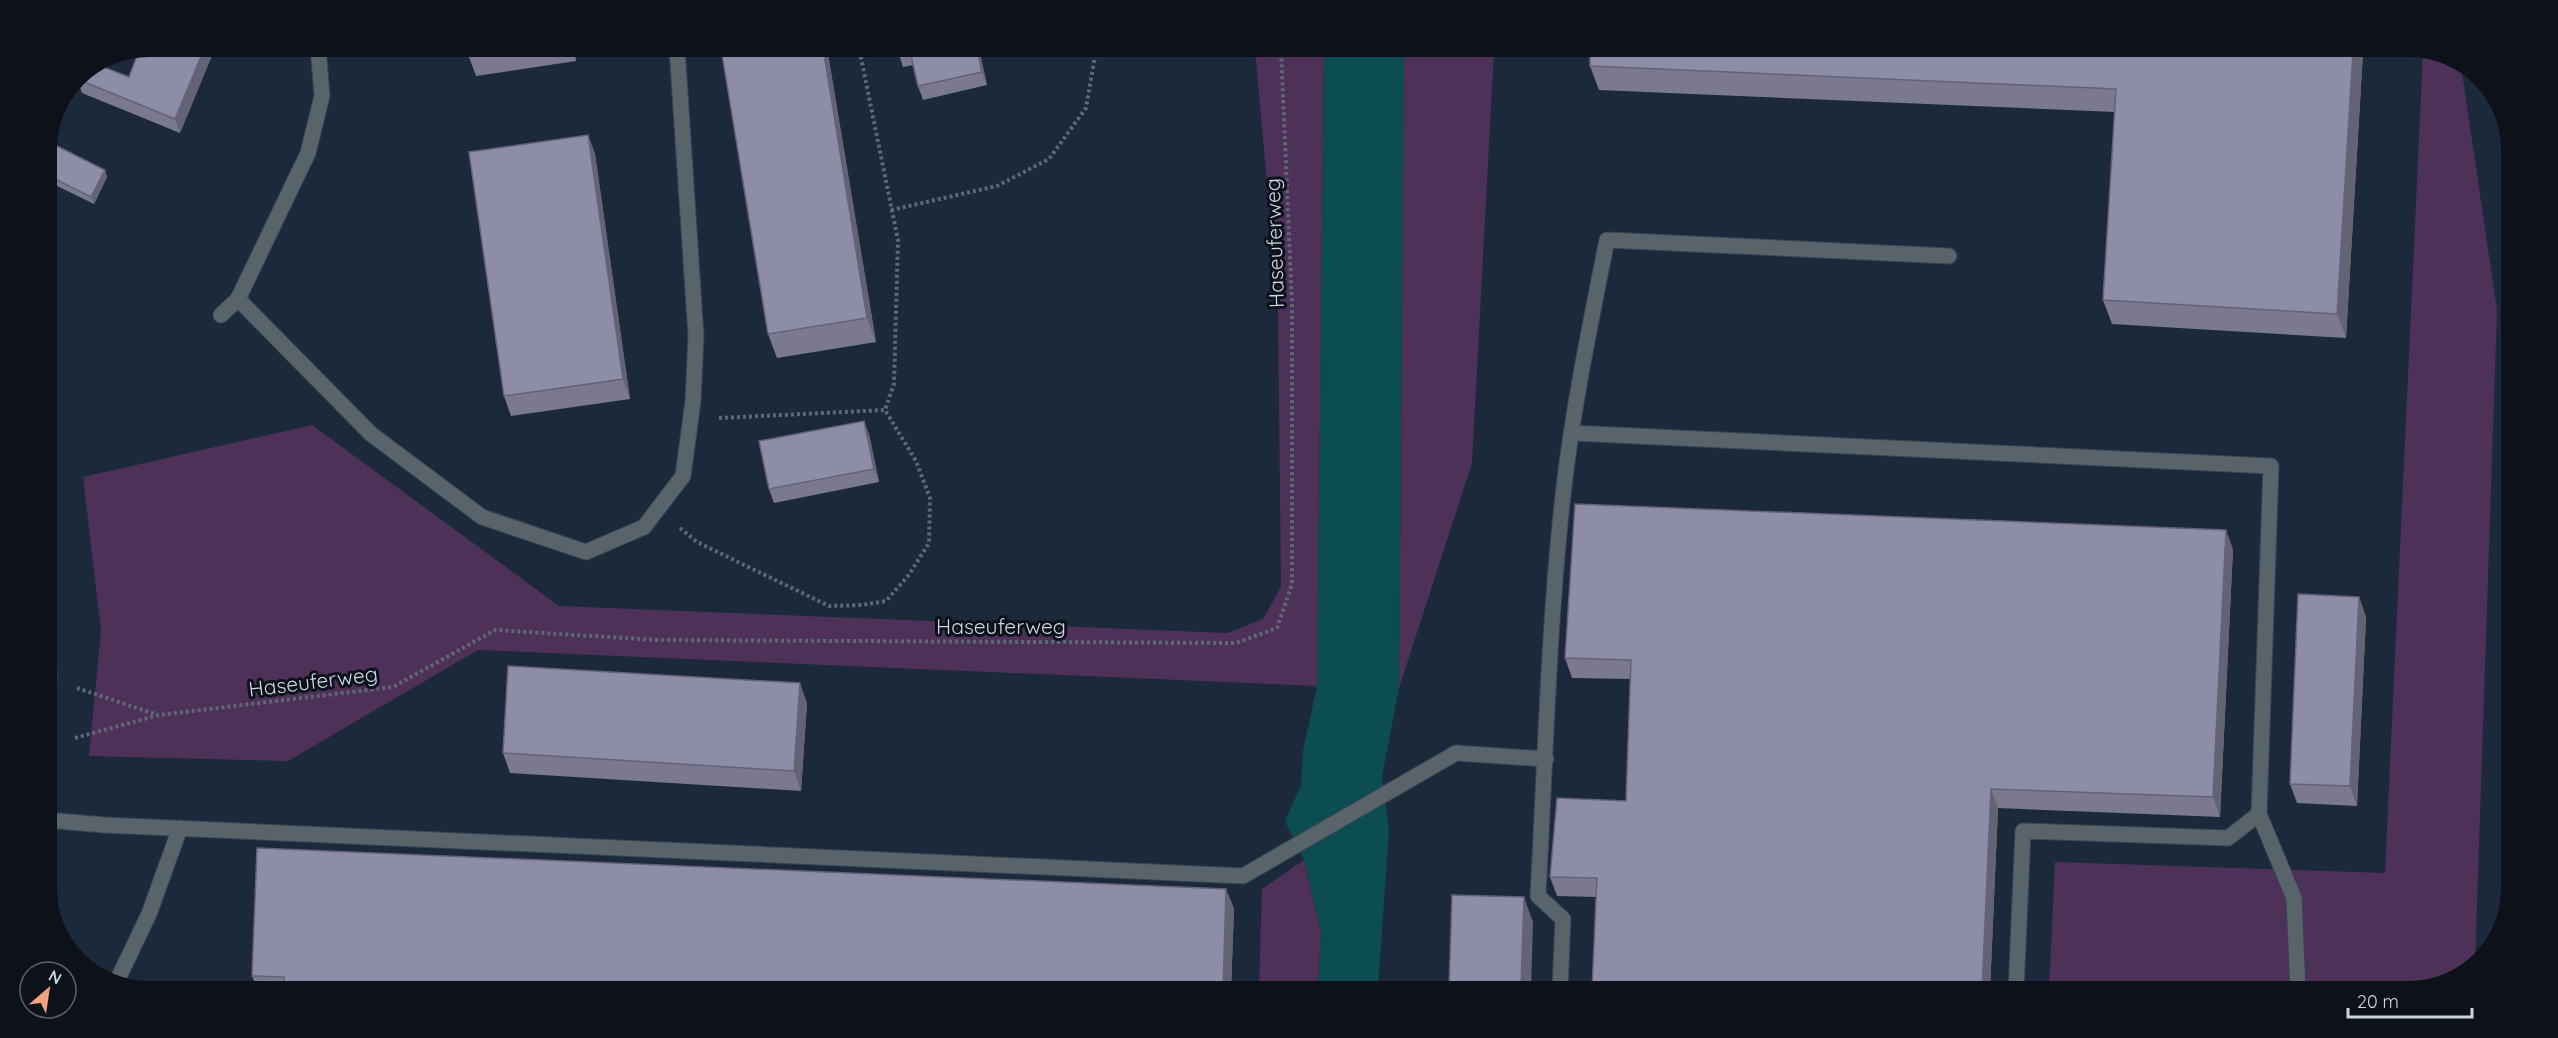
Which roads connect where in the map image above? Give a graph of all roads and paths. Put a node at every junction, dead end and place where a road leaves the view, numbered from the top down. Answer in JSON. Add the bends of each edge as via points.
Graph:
{"nodes":[{"id":1,"x":319,"y":57,"type":"edge"},
{"id":2,"x":678,"y":57,"type":"edge"},
{"id":3,"x":862,"y":57,"type":"edge"},
{"id":4,"x":1095,"y":57,"type":"edge"},
{"id":5,"x":1281,"y":57,"type":"edge"},
{"id":6,"x":891,"y":210,"type":"junction"},
{"id":7,"x":1949,"y":256,"type":"dead end"},
{"id":8,"x":238,"y":298,"type":"junction"},
{"id":9,"x":221,"y":315,"type":"dead end"},
{"id":10,"x":885,"y":409,"type":"junction"},
{"id":11,"x":690,"y":419,"type":"junction"},
{"id":12,"x":1572,"y":433,"type":"junction"},
{"id":13,"x":657,"y":509,"type":"junction"},
{"id":14,"x":57,"y":681,"type":"edge"},
{"id":15,"x":159,"y":715,"type":"junction"},
{"id":16,"x":66,"y":738,"type":"dead end"},
{"id":17,"x":1546,"y":759,"type":"junction"},
{"id":18,"x":2259,"y":814,"type":"junction"},
{"id":19,"x":57,"y":822,"type":"edge"},
{"id":20,"x":180,"y":828,"type":"junction"},
{"id":21,"x":119,"y":976,"type":"edge"},
{"id":22,"x":1560,"y":981,"type":"edge"},
{"id":23,"x":2016,"y":981,"type":"edge"},
{"id":24,"x":2298,"y":981,"type":"edge"}],
"edges":[{"from":1,"to":8,"type":"street","via":[[322,96],[308,153]]},
{"from":2,"to":11,"type":"street","via":[[696,336]]},
{"from":3,"to":6,"type":"path"},
{"from":4,"to":6,"type":"path","via":[[1086,108],[1049,159],[997,186]]},
{"from":5,"to":15,"type":"path","name":"Haseuferweg","via":[[1292,304],[1292,584],[1276,628],[1236,643],[657,640],[495,630],[393,687]]},
{"from":6,"to":10,"type":"path","via":[[898,240],[894,384]]},
{"from":7,"to":12,"type":"street","via":[[1607,240]]},
{"from":8,"to":9,"type":"street"},
{"from":8,"to":13,"type":"street","via":[[371,434],[482,517],[586,552],[644,527]]},
{"from":10,"to":11,"type":"path"},
{"from":10,"to":13,"type":"path","via":[[916,461],[930,498],[928,543],[908,576],[886,601],[830,606],[697,542]]},
{"from":11,"to":13,"type":"street","via":[[682,476]]},
{"from":12,"to":17,"type":"street","via":[[1556,573]]},
{"from":12,"to":18,"type":"street","via":[[2271,466]]},
{"from":14,"to":15,"type":"path","name":"Haseuferweg"},
{"from":15,"to":16,"type":"path","name":"Haseuferweg"},
{"from":17,"to":20,"type":"street","via":[[1456,753],[1243,876]]},
{"from":17,"to":22,"type":"street","via":[[1538,896],[1563,919]]},
{"from":18,"to":23,"type":"street","via":[[2228,838],[2023,831]]},
{"from":18,"to":24,"type":"street","via":[[2294,898]]},
{"from":19,"to":20,"type":"street"},
{"from":20,"to":21,"type":"street","via":[[149,914]]}]}
